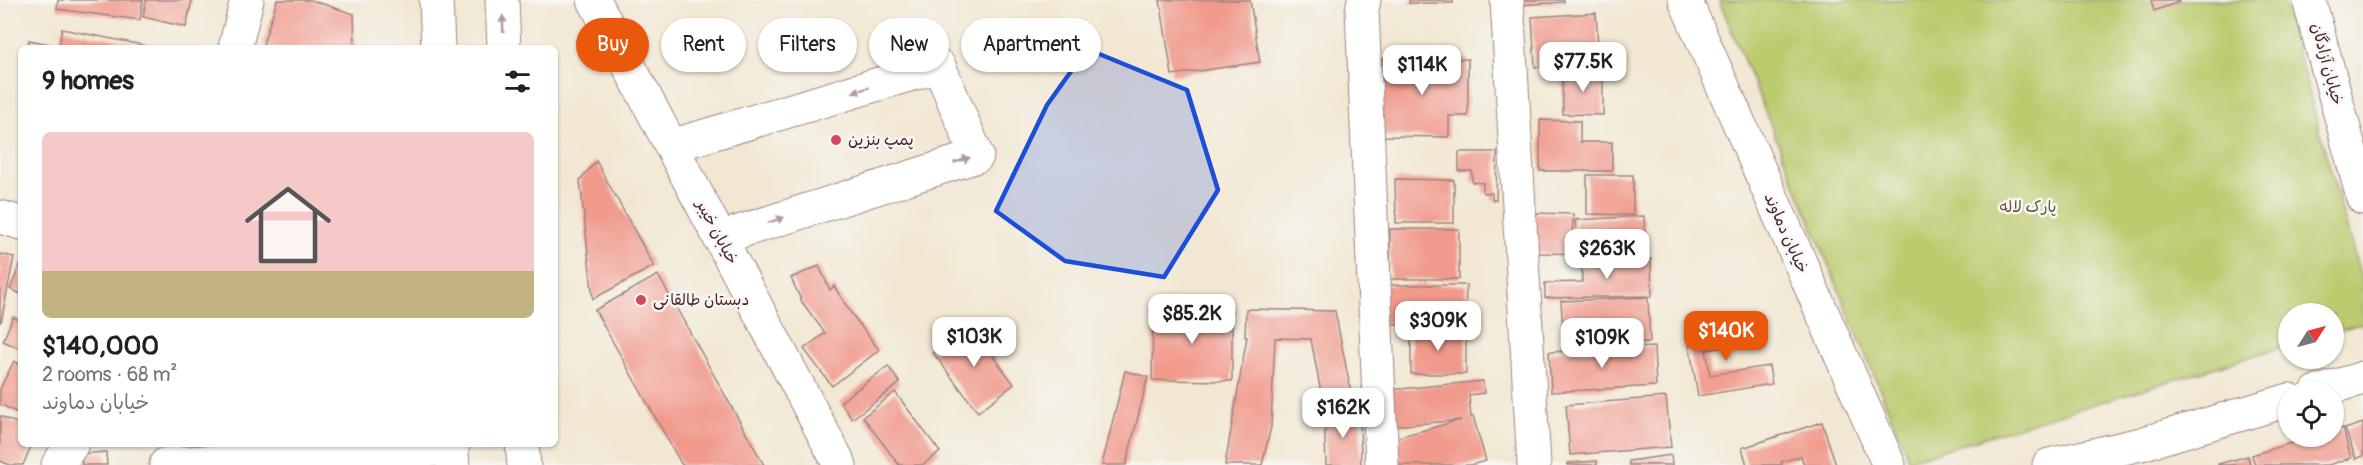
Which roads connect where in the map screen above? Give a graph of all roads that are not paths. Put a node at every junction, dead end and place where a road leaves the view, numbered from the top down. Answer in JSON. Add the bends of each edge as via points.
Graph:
{"nodes":[{"id":1,"x":247,"y":0,"type":"edge"},
{"id":2,"x":436,"y":0,"type":"edge"},
{"id":3,"x":502,"y":0,"type":"edge"},
{"id":4,"x":594,"y":0,"type":"edge"},
{"id":5,"x":1364,"y":0,"type":"edge"},
{"id":6,"x":1507,"y":0,"type":"edge"},
{"id":7,"x":1685,"y":0,"type":"edge"},
{"id":8,"x":2309,"y":0,"type":"edge"},
{"id":9,"x":236,"y":45,"type":"edge"},
{"id":10,"x":438,"y":45,"type":"edge"},
{"id":11,"x":504,"y":45,"type":"edge"},
{"id":12,"x":671,"y":146,"type":"junction"},
{"id":13,"x":2363,"y":198,"type":"edge"},
{"id":14,"x":0,"y":217,"type":"edge"},
{"id":15,"x":18,"y":222,"type":"edge"},
{"id":16,"x":720,"y":238,"type":"junction"},
{"id":17,"x":2363,"y":378,"type":"edge"},
{"id":18,"x":2344,"y":384,"type":"edge"},
{"id":19,"x":2278,"y":403,"type":"edge"},
{"id":20,"x":70,"y":447,"type":"edge"},
{"id":21,"x":160,"y":447,"type":"edge"},
{"id":22,"x":522,"y":447,"type":"edge"},
{"id":23,"x":452,"y":453,"type":"edge"},
{"id":24,"x":58,"y":465,"type":"edge"},
{"id":25,"x":166,"y":465,"type":"edge"},
{"id":26,"x":524,"y":465,"type":"edge"},
{"id":27,"x":840,"y":465,"type":"edge"},
{"id":28,"x":1382,"y":465,"type":"edge"},
{"id":29,"x":1534,"y":465,"type":"edge"},
{"id":30,"x":1889,"y":465,"type":"edge"},
{"id":31,"x":2049,"y":465,"type":"edge"}],
"edges":[{"from":1,"to":9,"type":"street"},
{"from":2,"to":10,"type":"street"},
{"from":11,"to":3,"type":"street","one_way":true},
{"from":4,"to":12,"type":"street","name":"خیابان خیبر"},
{"from":5,"to":28,"type":"street"},
{"from":6,"to":29,"type":"street"},
{"from":7,"to":30,"type":"street","name":"خیابان دماوند"},
{"from":8,"to":13,"type":"street","name":"خیابان آزادگان"},
{"from":12,"to":16,"type":"street","name":"خیابان خیبر"},
{"from":16,"to":12,"type":"street","one_way":true,"via":[[977,156],[939,66]]},
{"from":14,"to":15,"type":"street"},
{"from":16,"to":27,"type":"street","name":"خیابان خیبر"},
{"from":17,"to":18,"type":"street"},
{"from":19,"to":31,"type":"street","via":[[2141,444]]},
{"from":20,"to":24,"type":"street"},
{"from":21,"to":25,"type":"street"},
{"from":22,"to":26,"type":"street"},
{"from":23,"to":25,"type":"street"}]}
